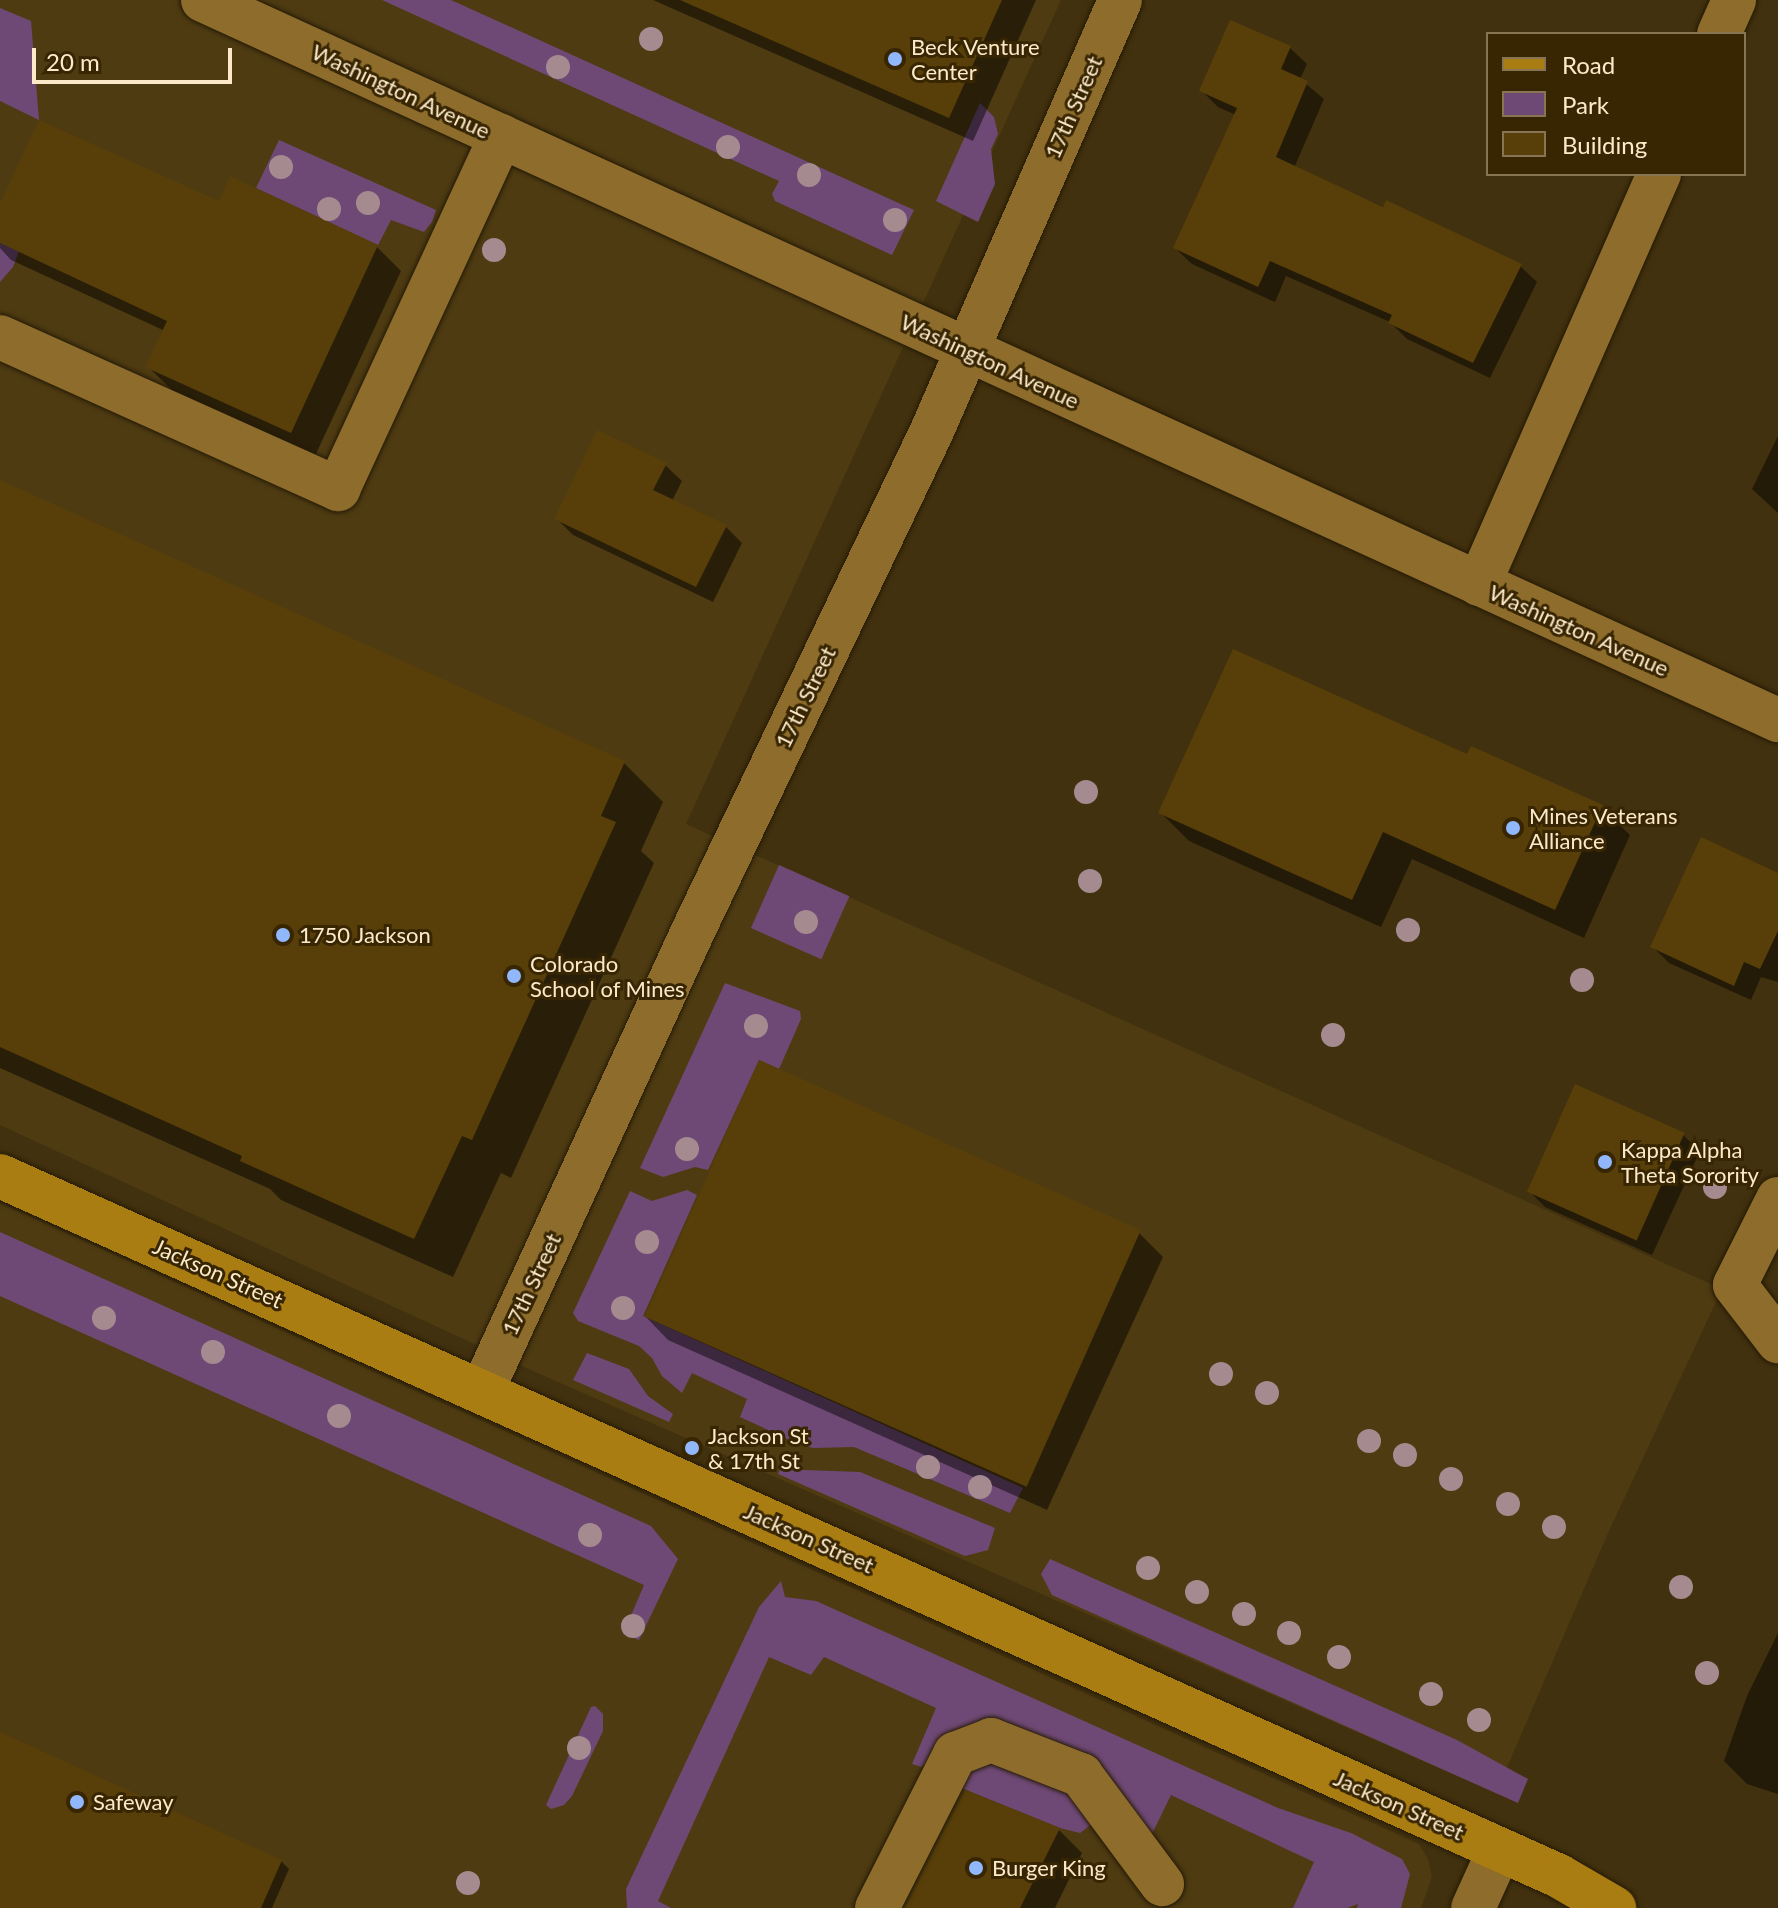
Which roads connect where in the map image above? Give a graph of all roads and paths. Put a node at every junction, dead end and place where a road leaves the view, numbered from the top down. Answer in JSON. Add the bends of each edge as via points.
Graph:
{"nodes":[{"id":1,"x":203,"y":0,"type":"edge"},
{"id":2,"x":1120,"y":0,"type":"edge"},
{"id":3,"x":1734,"y":0,"type":"edge"},
{"id":4,"x":1720,"y":32,"type":"edge"},
{"id":5,"x":501,"y":136,"type":"junction"},
{"id":6,"x":1658,"y":176,"type":"edge"},
{"id":7,"x":0,"y":337,"type":"edge"},
{"id":8,"x":964,"y":351,"type":"junction"},
{"id":9,"x":1479,"y":584,"type":"junction"},
{"id":10,"x":1778,"y":720,"type":"edge"},
{"id":11,"x":0,"y":1176,"type":"edge"},
{"id":12,"x":1778,"y":1199,"type":"edge"},
{"id":13,"x":1778,"y":1341,"type":"edge"},
{"id":14,"x":482,"y":1391,"type":"junction"},
{"id":15,"x":1499,"y":1851,"type":"junction"},
{"id":16,"x":1162,"y":1884,"type":"dead end"},
{"id":17,"x":877,"y":1908,"type":"edge"},
{"id":18,"x":1473,"y":1908,"type":"edge"},
{"id":19,"x":1614,"y":1908,"type":"edge"}],
"edges":[{"from":1,"to":5,"type":"street","name":"Washington Avenue"},
{"from":2,"to":8,"type":"street","name":"17th Street"},
{"from":3,"to":4,"type":"street"},
{"from":5,"to":7,"type":"street","via":[[338,489]]},
{"from":5,"to":8,"type":"street","name":"Washington Avenue"},
{"from":6,"to":9,"type":"street"},
{"from":8,"to":9,"type":"street","name":"Washington Avenue"},
{"from":8,"to":14,"type":"street","name":"17th Street","via":[[931,433],[686,946]]},
{"from":9,"to":10,"type":"street","name":"Washington Avenue"},
{"from":11,"to":14,"type":"main road","name":"Jackson Street"},
{"from":12,"to":13,"type":"street","via":[[1735,1285]]},
{"from":14,"to":15,"type":"main road","name":"Jackson Street"},
{"from":15,"to":18,"type":"street"},
{"from":15,"to":19,"type":"main road","name":"Jackson Street","via":[[1559,1876]]},
{"from":16,"to":17,"type":"street","via":[[1081,1775],[991,1740],[955,1754]]}]}
